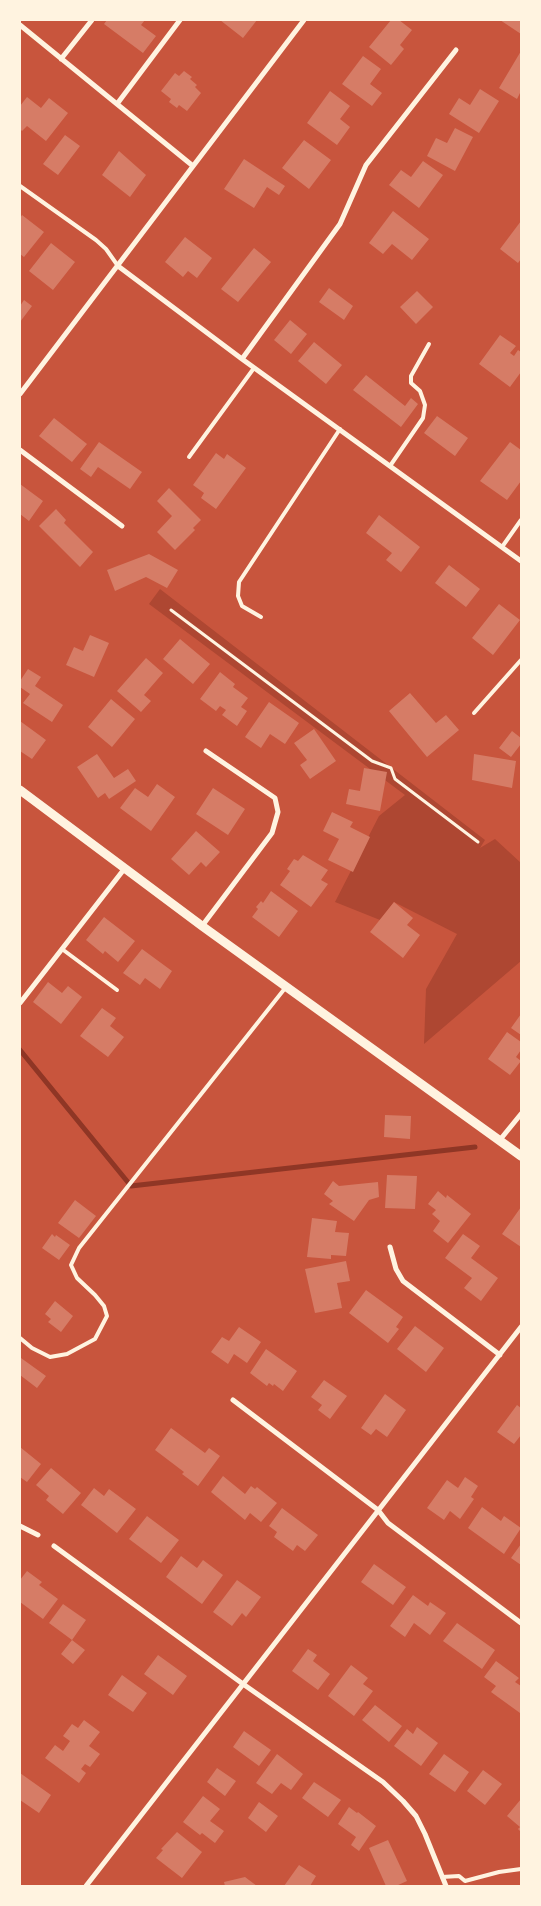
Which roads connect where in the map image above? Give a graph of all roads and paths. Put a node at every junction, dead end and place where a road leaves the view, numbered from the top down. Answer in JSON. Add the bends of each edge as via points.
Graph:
{"nodes":[{"id":1,"x":92,"y":20,"type":"edge"},
{"id":2,"x":180,"y":20,"type":"edge"},
{"id":3,"x":304,"y":20,"type":"edge"},
{"id":4,"x":20,"y":25,"type":"edge"},
{"id":5,"x":456,"y":50,"type":"dead end"},
{"id":6,"x":62,"y":59,"type":"junction"},
{"id":7,"x":117,"y":104,"type":"junction"},
{"id":8,"x":193,"y":166,"type":"junction"},
{"id":9,"x":20,"y":186,"type":"edge"},
{"id":10,"x":118,"y":266,"type":"junction"},
{"id":11,"x":429,"y":344,"type":"dead end"},
{"id":12,"x":242,"y":358,"type":"junction"},
{"id":13,"x":254,"y":368,"type":"junction"},
{"id":14,"x":20,"y":394,"type":"edge"},
{"id":15,"x":340,"y":429,"type":"junction"},
{"id":16,"x":20,"y":450,"type":"edge"},
{"id":17,"x":190,"y":457,"type":"dead end"},
{"id":18,"x":390,"y":466,"type":"junction"},
{"id":19,"x":521,"y":520,"type":"edge"},
{"id":20,"x":122,"y":526,"type":"dead end"},
{"id":21,"x":502,"y":547,"type":"junction"},
{"id":22,"x":521,"y":560,"type":"edge"},
{"id":23,"x":171,"y":610,"type":"dead end"},
{"id":24,"x":261,"y":617,"type":"dead end"},
{"id":25,"x":521,"y":660,"type":"edge"},
{"id":26,"x":474,"y":713,"type":"dead end"},
{"id":27,"x":206,"y":751,"type":"dead end"},
{"id":28,"x":20,"y":790,"type":"edge"},
{"id":29,"x":478,"y":842,"type":"dead end"},
{"id":30,"x":125,"y":868,"type":"junction"},
{"id":31,"x":202,"y":926,"type":"junction"},
{"id":32,"x":62,"y":949,"type":"junction"},
{"id":33,"x":286,"y":987,"type":"junction"},
{"id":34,"x":117,"y":990,"type":"dead end"},
{"id":35,"x":20,"y":1003,"type":"edge"},
{"id":36,"x":521,"y":1114,"type":"edge"},
{"id":37,"x":499,"y":1141,"type":"junction"},
{"id":38,"x":521,"y":1156,"type":"edge"},
{"id":39,"x":390,"y":1247,"type":"dead end"},
{"id":40,"x":521,"y":1327,"type":"edge"},
{"id":41,"x":20,"y":1338,"type":"edge"},
{"id":42,"x":500,"y":1355,"type":"junction"},
{"id":43,"x":233,"y":1400,"type":"dead end"},
{"id":44,"x":378,"y":1510,"type":"junction"},
{"id":45,"x":20,"y":1526,"type":"edge"},
{"id":46,"x":38,"y":1536,"type":"dead end"},
{"id":47,"x":54,"y":1546,"type":"dead end"},
{"id":48,"x":521,"y":1622,"type":"edge"},
{"id":49,"x":243,"y":1684,"type":"junction"},
{"id":50,"x":521,"y":1869,"type":"edge"},
{"id":51,"x":442,"y":1877,"type":"junction"},
{"id":52,"x":86,"y":1886,"type":"edge"},
{"id":53,"x":446,"y":1886,"type":"edge"}],
"edges":[{"from":1,"to":6,"type":"street"},
{"from":2,"to":7,"type":"street"},
{"from":3,"to":8,"type":"street"},
{"from":4,"to":6,"type":"street"},
{"from":5,"to":12,"type":"street","via":[[366,165],[340,224]]},
{"from":6,"to":7,"type":"street"},
{"from":7,"to":8,"type":"street"},
{"from":8,"to":10,"type":"street"},
{"from":9,"to":10,"type":"lane","via":[[106,248]]},
{"from":10,"to":12,"type":"street"},
{"from":10,"to":14,"type":"street"},
{"from":11,"to":18,"type":"lane","via":[[410,376],[425,405],[422,418]]},
{"from":12,"to":13,"type":"street"},
{"from":13,"to":15,"type":"street"},
{"from":13,"to":17,"type":"lane"},
{"from":15,"to":18,"type":"street"},
{"from":15,"to":24,"type":"lane","via":[[239,582],[238,596],[242,606]]},
{"from":16,"to":20,"type":"street"},
{"from":18,"to":21,"type":"street"},
{"from":19,"to":21,"type":"lane"},
{"from":21,"to":22,"type":"street"},
{"from":23,"to":29,"type":"path","via":[[372,761],[391,768],[395,778]]},
{"from":25,"to":26,"type":"lane"},
{"from":27,"to":31,"type":"street","via":[[275,798],[278,812],[272,833]]},
{"from":28,"to":30,"type":"street"},
{"from":30,"to":31,"type":"street"},
{"from":30,"to":32,"type":"street"},
{"from":31,"to":33,"type":"street"},
{"from":32,"to":34,"type":"lane"},
{"from":32,"to":35,"type":"street"},
{"from":33,"to":37,"type":"street"},
{"from":33,"to":41,"type":"lane","via":[[79,1248],[71,1265],[77,1278],[104,1306],[107,1316],[95,1338],[67,1354],[50,1357]]},
{"from":36,"to":37,"type":"street"},
{"from":37,"to":38,"type":"street"},
{"from":39,"to":42,"type":"street","via":[[403,1281]]},
{"from":40,"to":42,"type":"street"},
{"from":42,"to":44,"type":"street"},
{"from":43,"to":44,"type":"street"},
{"from":44,"to":48,"type":"street","via":[[388,1524]]},
{"from":44,"to":49,"type":"street"},
{"from":45,"to":46,"type":"street"},
{"from":47,"to":49,"type":"street"},
{"from":49,"to":51,"type":"street","via":[[383,1782],[403,1801],[426,1834]]},
{"from":49,"to":52,"type":"street"},
{"from":50,"to":51,"type":"lane","via":[[465,1881],[459,1876]]},
{"from":51,"to":53,"type":"street"}]}
